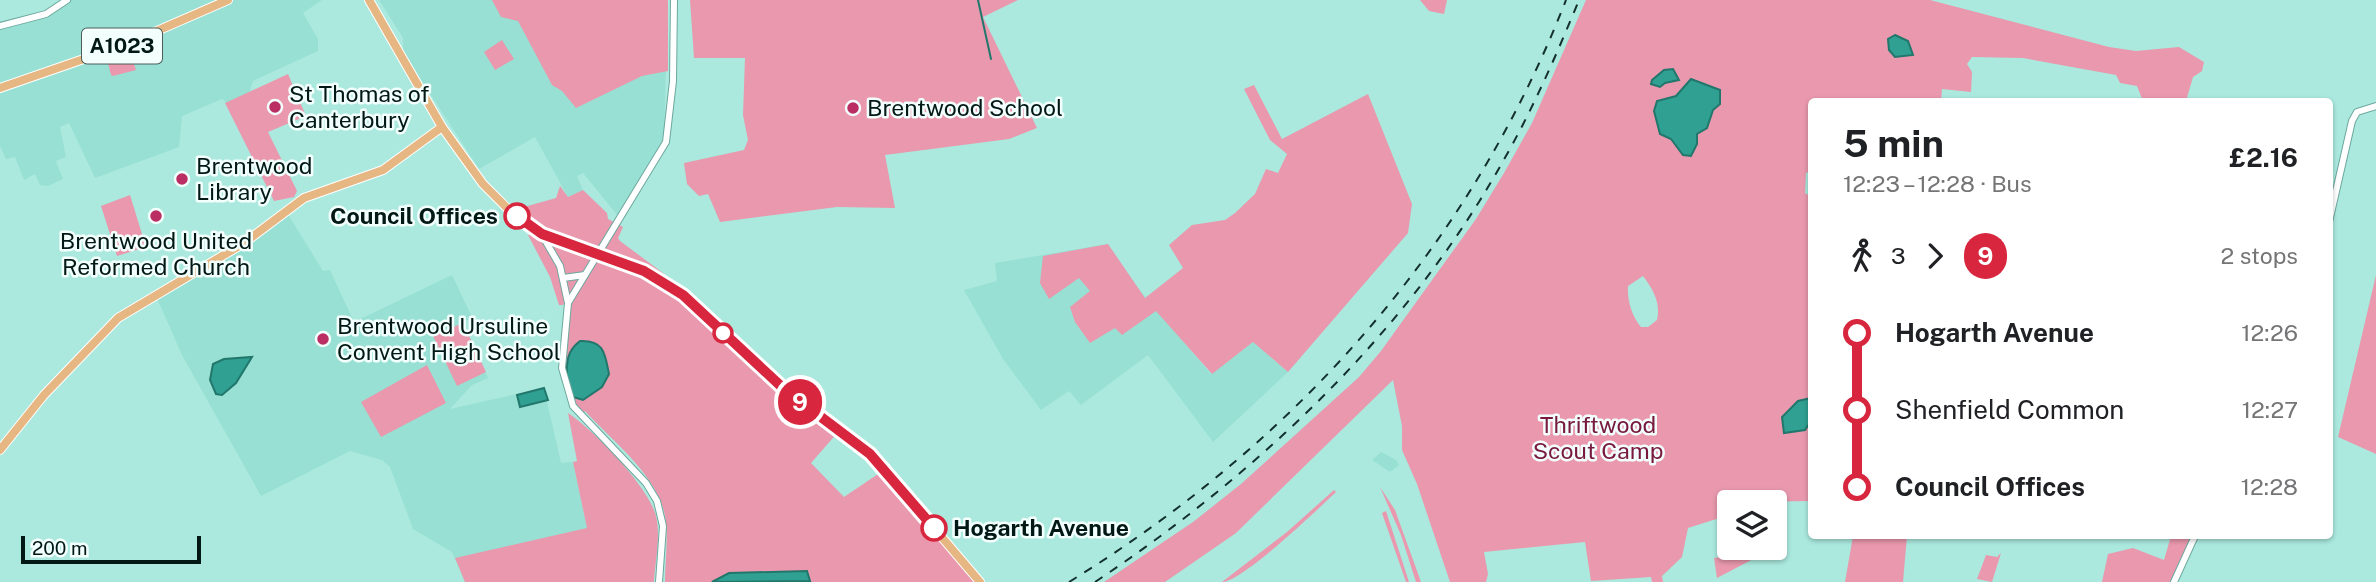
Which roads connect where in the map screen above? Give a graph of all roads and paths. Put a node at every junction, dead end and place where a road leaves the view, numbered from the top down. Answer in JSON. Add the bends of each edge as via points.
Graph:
{"nodes":[{"id":1,"x":67,"y":0,"type":"edge"},
{"id":2,"x":228,"y":0,"type":"edge"},
{"id":3,"x":369,"y":0,"type":"edge"},
{"id":4,"x":674,"y":0,"type":"edge"},
{"id":5,"x":0,"y":26,"type":"edge"},
{"id":6,"x":0,"y":88,"type":"edge"},
{"id":7,"x":2376,"y":106,"type":"edge"},
{"id":8,"x":442,"y":127,"type":"junction"},
{"id":9,"x":2333,"y":204,"type":"edge"},
{"id":10,"x":542,"y":234,"type":"junction"},
{"id":11,"x":597,"y":253,"type":"junction"},
{"id":12,"x":586,"y":275,"type":"junction"},
{"id":13,"x":563,"y":278,"type":"junction"},
{"id":14,"x":568,"y":303,"type":"junction"},
{"id":15,"x":0,"y":450,"type":"edge"},
{"id":16,"x":2193,"y":539,"type":"edge"},
{"id":17,"x":659,"y":582,"type":"edge"},
{"id":18,"x":979,"y":582,"type":"edge"},
{"id":19,"x":2174,"y":582,"type":"edge"}],
"edges":[{"from":1,"to":5,"type":"street","via":[[46,14]]},
{"from":2,"to":6,"type":"main road","number":"A1023","via":[[127,44]]},
{"from":3,"to":8,"type":"main road"},
{"from":4,"to":11,"type":"street","via":[[668,133]]},
{"from":7,"to":9,"type":"street","via":[[2357,112],[2352,121]]},
{"from":8,"to":10,"type":"main road","via":[[483,184]]},
{"from":8,"to":15,"type":"main road","via":[[383,170],[304,198],[244,243],[118,318],[38,401]]},
{"from":10,"to":11,"type":"main road"},
{"from":10,"to":13,"type":"street"},
{"from":11,"to":12,"type":"street"},
{"from":11,"to":18,"type":"main road","via":[[644,271],[683,295],[784,389],[870,454]]},
{"from":12,"to":13,"type":"street"},
{"from":12,"to":14,"type":"street"},
{"from":13,"to":14,"type":"street"},
{"from":14,"to":17,"type":"street","via":[[562,368],[567,394],[657,501],[663,526]]},
{"from":16,"to":19,"type":"street"}]}
